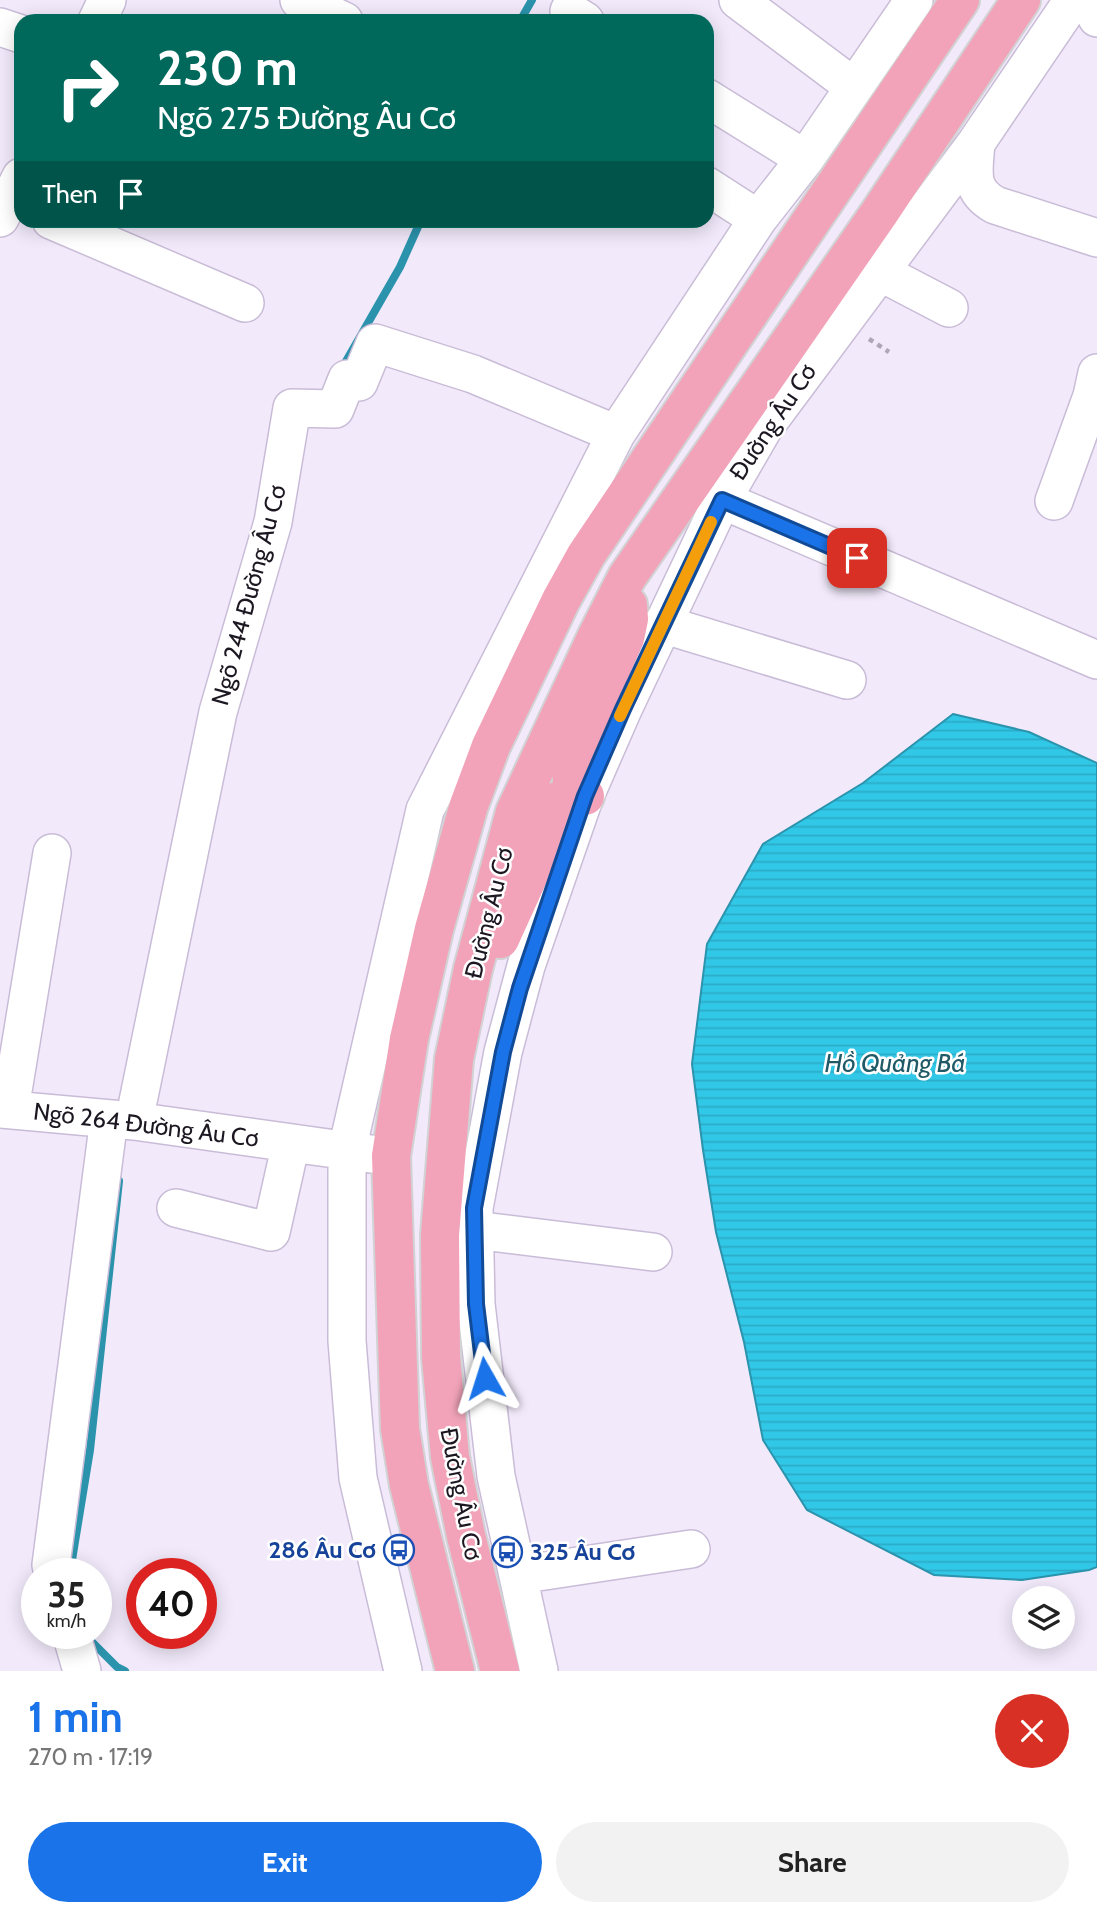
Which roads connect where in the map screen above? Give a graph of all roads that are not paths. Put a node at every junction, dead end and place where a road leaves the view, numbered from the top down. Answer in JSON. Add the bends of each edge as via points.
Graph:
{"nodes":[{"id":1,"x":299,"y":0,"type":"edge"},
{"id":2,"x":738,"y":0,"type":"edge"},
{"id":3,"x":914,"y":0,"type":"edge"},
{"id":4,"x":960,"y":0,"type":"edge"},
{"id":5,"x":1021,"y":0,"type":"edge"},
{"id":6,"x":1073,"y":0,"type":"edge"},
{"id":7,"x":329,"y":14,"type":"edge"},
{"id":8,"x":854,"y":87,"type":"junction"},
{"id":9,"x":714,"y":102,"type":"edge"},
{"id":10,"x":975,"y":144,"type":"junction"},
{"id":11,"x":805,"y":159,"type":"junction"},
{"id":12,"x":837,"y":182,"type":"junction"},
{"id":13,"x":714,"y":191,"type":"edge"},
{"id":14,"x":880,"y":212,"type":"junction"},
{"id":15,"x":758,"y":219,"type":"junction"},
{"id":16,"x":70,"y":228,"type":"edge"},
{"id":17,"x":1097,"y":238,"type":"edge"},
{"id":18,"x":880,"y":272,"type":"junction"},
{"id":19,"x":245,"y":303,"type":"dead end"},
{"id":20,"x":949,"y":308,"type":"dead end"},
{"id":21,"x":1097,"y":373,"type":"edge"},
{"id":22,"x":616,"y":434,"type":"junction"},
{"id":23,"x":722,"y":500,"type":"junction"},
{"id":24,"x":1054,"y":501,"type":"dead end"},
{"id":25,"x":627,"y":577,"type":"junction"},
{"id":26,"x":662,"y":624,"type":"junction"},
{"id":27,"x":1097,"y":660,"type":"edge"},
{"id":28,"x":846,"y":680,"type":"dead end"},
{"id":29,"x":585,"y":796,"type":"junction"},
{"id":30,"x":52,"y":853,"type":"dead end"},
{"id":31,"x":473,"y":970,"type":"junction"},
{"id":32,"x":5,"y":1109,"type":"edge"},
{"id":33,"x":122,"y":1120,"type":"junction"},
{"id":34,"x":291,"y":1143,"type":"junction"},
{"id":35,"x":347,"y":1150,"type":"junction"},
{"id":36,"x":391,"y":1156,"type":"junction"},
{"id":37,"x":176,"y":1208,"type":"dead end"},
{"id":38,"x":474,"y":1230,"type":"junction"},
{"id":39,"x":653,"y":1252,"type":"dead end"},
{"id":40,"x":691,"y":1549,"type":"dead end"},
{"id":41,"x":52,"y":1558,"type":"edge"},
{"id":42,"x":518,"y":1575,"type":"junction"},
{"id":43,"x":76,"y":1649,"type":"edge"},
{"id":44,"x":82,"y":1671,"type":"edge"},
{"id":45,"x":402,"y":1671,"type":"edge"},
{"id":46,"x":455,"y":1671,"type":"edge"},
{"id":47,"x":500,"y":1671,"type":"edge"},
{"id":48,"x":539,"y":1671,"type":"edge"}],
"edges":[{"from":1,"to":7,"type":"street"},
{"from":2,"to":8,"type":"street"},
{"from":3,"to":8,"type":"street"},
{"from":4,"to":12,"type":"main road","name":"Đường Âu Cơ"},
{"from":5,"to":14,"type":"main road","name":"Đường Âu Cơ"},
{"from":6,"to":10,"type":"street","name":"Đường Âu Cơ"},
{"from":8,"to":11,"type":"street"},
{"from":9,"to":11,"type":"street"},
{"from":10,"to":17,"type":"street","via":[[974,180],[981,197]]},
{"from":10,"to":18,"type":"street","name":"Đường Âu Cơ"},
{"from":11,"to":15,"type":"street"},
{"from":12,"to":14,"type":"main road"},
{"from":12,"to":36,"type":"main road","name":"Đường Âu Cơ","via":[[586,555],[491,746],[434,929],[409,1040]]},
{"from":13,"to":15,"type":"street"},
{"from":14,"to":25,"type":"main road","name":"Đường Âu Cơ"},
{"from":15,"to":22,"type":"street"},
{"from":16,"to":19,"type":"street"},
{"from":18,"to":20,"type":"street"},
{"from":18,"to":23,"type":"street","name":"Đường Âu Cơ","via":[[763,429]]},
{"from":21,"to":24,"type":"street"},
{"from":22,"to":33,"type":"street","name":"Ngõ 244 Đường Âu Cơ","via":[[473,374],[375,343],[359,382],[348,379],[335,409],[292,408],[273,522],[218,712]]},
{"from":22,"to":35,"type":"street","via":[[425,810]]},
{"from":23,"to":26,"type":"street","name":"Đường Âu Cơ"},
{"from":23,"to":27,"type":"street"},
{"from":25,"to":29,"type":"main road","via":[[625,638],[571,760],[572,783]]},
{"from":25,"to":31,"type":"main road","name":"Đường Âu Cơ","via":[[515,812]]},
{"from":26,"to":28,"type":"street"},
{"from":26,"to":29,"type":"street","name":"Đường Âu Cơ"},
{"from":29,"to":31,"type":"main road","via":[[555,802],[503,934]]},
{"from":29,"to":38,"type":"street","name":"Đường Âu Cơ","via":[[526,966],[503,1052],[474,1208]]},
{"from":30,"to":32,"type":"street"},
{"from":31,"to":47,"type":"main road","name":"Đường Âu Cơ","via":[[454,1059],[445,1162],[440,1235],[441,1358],[450,1457]]},
{"from":32,"to":33,"type":"street","name":"Ngõ 264 Đường Âu Cơ"},
{"from":33,"to":34,"type":"street","name":"Ngõ 264 Đường Âu Cơ"},
{"from":33,"to":41,"type":"street","name":"Ngõ 244 Đường Âu Cơ"},
{"from":34,"to":35,"type":"street","name":"Ngõ 264 Đường Âu Cơ"},
{"from":34,"to":37,"type":"street","via":[[271,1232]]},
{"from":35,"to":36,"type":"street","name":"Ngõ 264 Đường Âu Cơ"},
{"from":35,"to":45,"type":"street","via":[[347,1342],[358,1478]]},
{"from":36,"to":46,"type":"main road","name":"Đường Âu Cơ","via":[[400,1429],[409,1485]]},
{"from":38,"to":39,"type":"street"},
{"from":38,"to":42,"type":"street","name":"Đường Âu Cơ","via":[[476,1304],[496,1476]]},
{"from":40,"to":42,"type":"street"},
{"from":42,"to":48,"type":"street","name":"Đường Âu Cơ"},
{"from":43,"to":44,"type":"street"}]}
